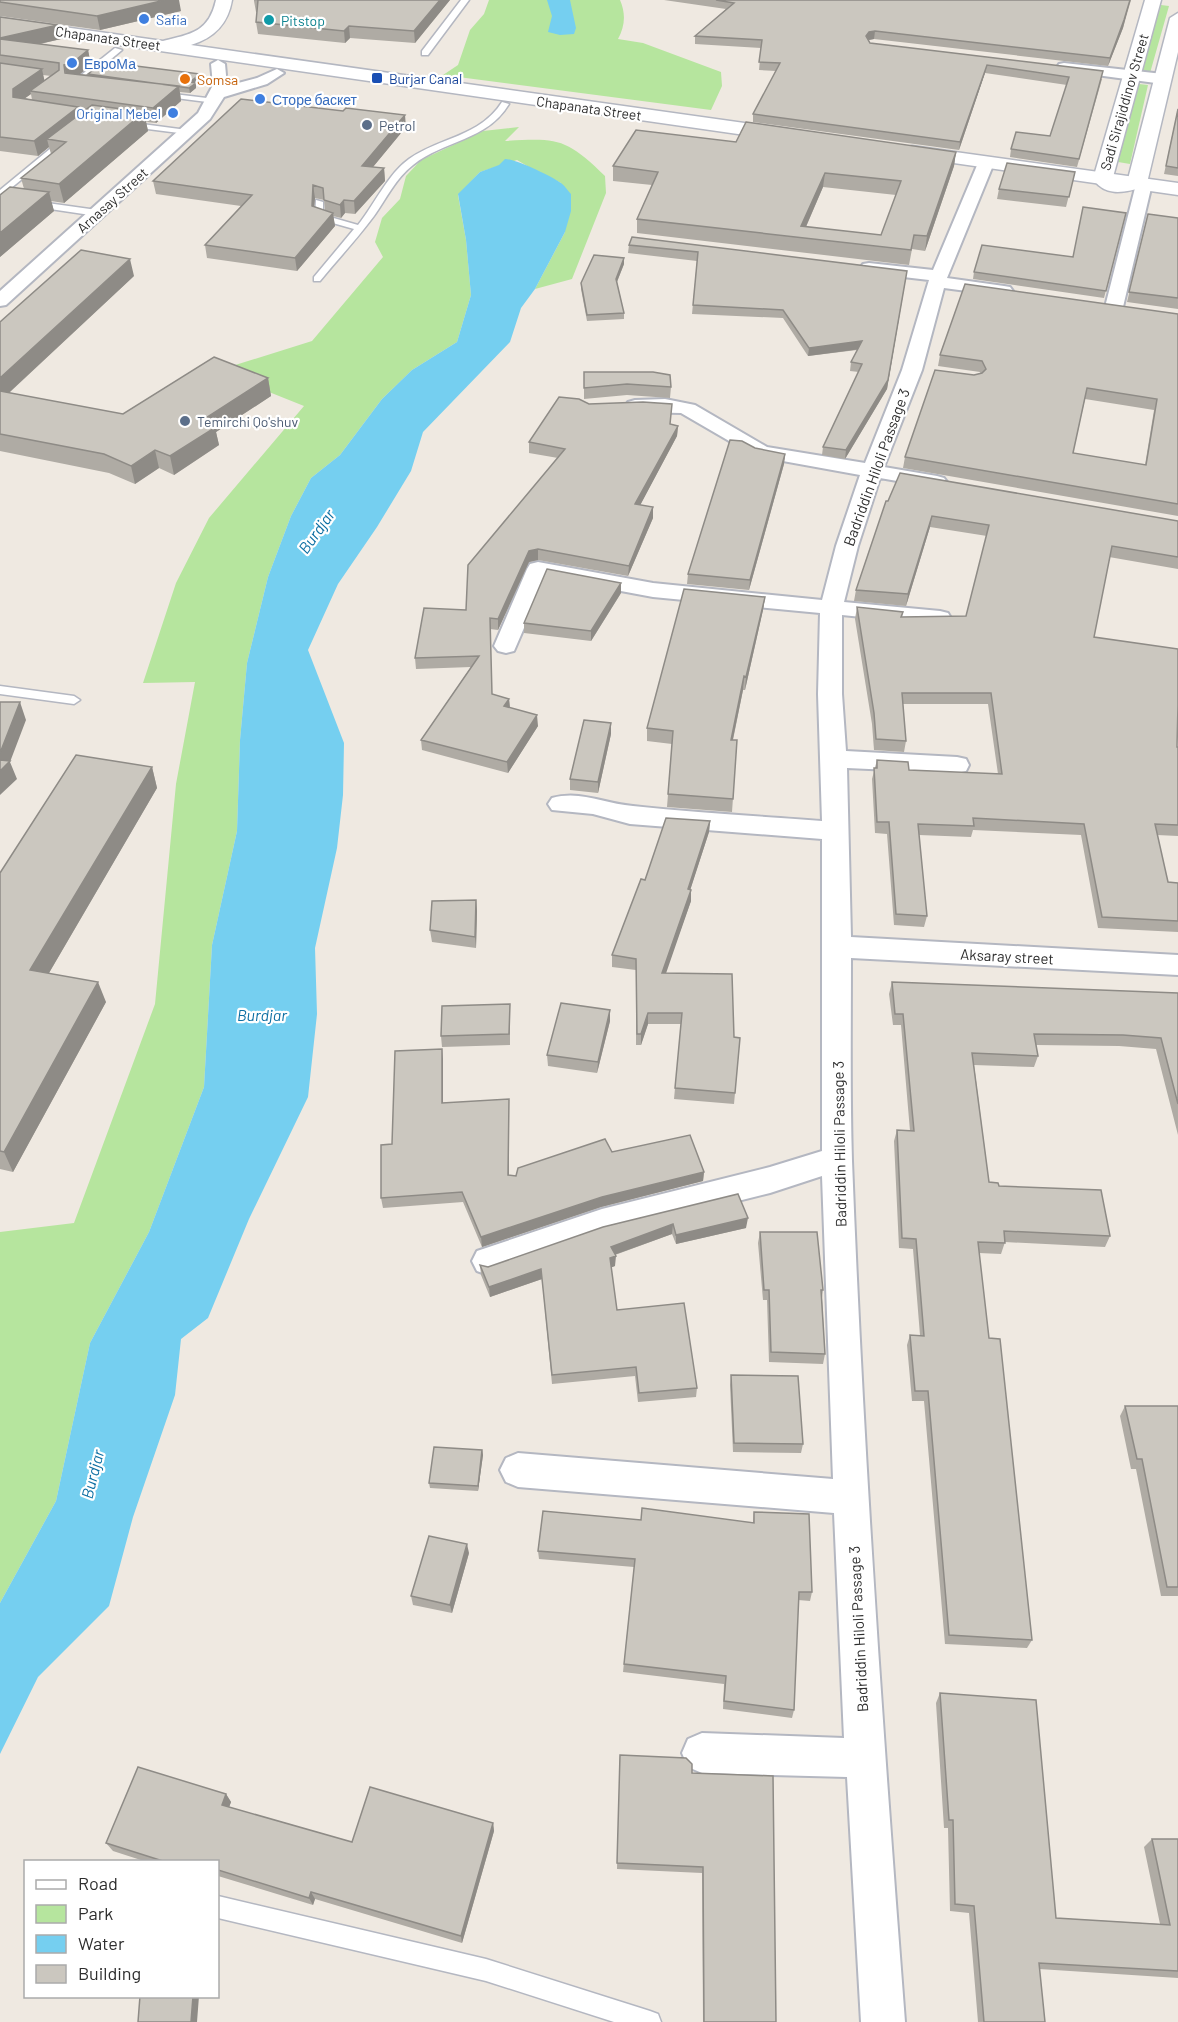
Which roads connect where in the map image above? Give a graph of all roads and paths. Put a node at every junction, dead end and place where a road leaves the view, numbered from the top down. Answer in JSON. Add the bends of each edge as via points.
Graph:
{"nodes":[{"id":1,"x":209,"y":0,"type":"edge"},
{"id":2,"x":224,"y":0,"type":"edge"},
{"id":3,"x":465,"y":0,"type":"edge"},
{"id":4,"x":1153,"y":0,"type":"edge"},
{"id":5,"x":1178,"y":18,"type":"edge"},
{"id":6,"x":0,"y":23,"type":"edge"},
{"id":7,"x":204,"y":26,"type":"junction"},
{"id":8,"x":0,"y":34,"type":"edge"},
{"id":9,"x":125,"y":46,"type":"junction"},
{"id":10,"x":164,"y":46,"type":"junction"},
{"id":11,"x":425,"y":53,"type":"dead end"},
{"id":12,"x":217,"y":60,"type":"junction"},
{"id":13,"x":1046,"y":65,"type":"edge"},
{"id":14,"x":277,"y":73,"type":"junction"},
{"id":15,"x":1132,"y":76,"type":"junction"},
{"id":16,"x":1163,"y":80,"type":"junction"},
{"id":17,"x":58,"y":81,"type":"edge"},
{"id":18,"x":77,"y":83,"type":"junction"},
{"id":19,"x":88,"y":85,"type":"edge"},
{"id":20,"x":146,"y":92,"type":"edge"},
{"id":21,"x":216,"y":98,"type":"junction"},
{"id":22,"x":509,"y":102,"type":"junction"},
{"id":23,"x":122,"y":123,"type":"edge"},
{"id":24,"x":187,"y":132,"type":"junction"},
{"id":25,"x":71,"y":137,"type":"edge"},
{"id":26,"x":806,"y":142,"type":"edge"},
{"id":27,"x":894,"y":154,"type":"edge"},
{"id":28,"x":984,"y":166,"type":"junction"},
{"id":29,"x":1110,"y":183,"type":"junction"},
{"id":30,"x":1141,"y":186,"type":"junction"},
{"id":31,"x":1178,"y":189,"type":"edge"},
{"id":32,"x":0,"y":194,"type":"edge"},
{"id":33,"x":1178,"y":196,"type":"edge"},
{"id":34,"x":0,"y":199,"type":"edge"},
{"id":35,"x":11,"y":200,"type":"edge"},
{"id":36,"x":22,"y":202,"type":"edge"},
{"id":37,"x":319,"y":202,"type":"edge"},
{"id":38,"x":97,"y":213,"type":"junction"},
{"id":39,"x":359,"y":228,"type":"junction"},
{"id":40,"x":846,"y":265,"type":"edge"},
{"id":41,"x":317,"y":279,"type":"dead end"},
{"id":42,"x":938,"y":279,"type":"junction"},
{"id":43,"x":1020,"y":293,"type":"edge"},
{"id":44,"x":0,"y":301,"type":"edge"},
{"id":45,"x":1090,"y":303,"type":"edge"},
{"id":46,"x":1114,"y":307,"type":"junction"},
{"id":47,"x":1135,"y":310,"type":"edge"},
{"id":48,"x":611,"y":406,"type":"edge"},
{"id":49,"x":872,"y":471,"type":"junction"},
{"id":50,"x":954,"y":485,"type":"edge"},
{"id":51,"x":831,"y":608,"type":"junction"},
{"id":52,"x":940,"y":618,"type":"edge"},
{"id":53,"x":506,"y":646,"type":"dead end"},
{"id":54,"x":0,"y":690,"type":"edge"},
{"id":55,"x":74,"y":700,"type":"dead end"},
{"id":56,"x":834,"y":759,"type":"junction"},
{"id":57,"x":957,"y":765,"type":"dead end"},
{"id":58,"x":561,"y":804,"type":"dead end"},
{"id":59,"x":834,"y":831,"type":"junction"},
{"id":60,"x":837,"y":947,"type":"junction"},
{"id":61,"x":1178,"y":965,"type":"edge"},
{"id":62,"x":837,"y":1159,"type":"junction"},
{"id":63,"x":488,"y":1261,"type":"dead end"},
{"id":64,"x":518,"y":1470,"type":"dead end"},
{"id":65,"x":851,"y":1497,"type":"junction"},
{"id":66,"x":702,"y":1753,"type":"dead end"},
{"id":67,"x":865,"y":1758,"type":"junction"},
{"id":68,"x":219,"y":1906,"type":"edge"},
{"id":69,"x":650,"y":2022,"type":"edge"},
{"id":70,"x":883,"y":2022,"type":"edge"}],
"edges":[{"from":1,"to":7,"type":"main road"},
{"from":2,"to":7,"type":"main road","via":[[219,19]]},
{"from":3,"to":11,"type":"lane"},
{"from":4,"to":15,"type":"main road","name":"Sadi Sirajiddinov Street"},
{"from":5,"to":16,"type":"main road","name":"Sadi Sirajiddinov Street"},
{"from":6,"to":9,"type":"main road","name":"Chapanata Street"},
{"from":7,"to":9,"type":"main road"},
{"from":7,"to":10,"type":"main road","via":[[189,42]]},
{"from":7,"to":12,"type":"main road"},
{"from":8,"to":9,"type":"main road","name":"Chapanata Street"},
{"from":9,"to":10,"type":"main road","name":"Chapanata Street"},
{"from":9,"to":12,"type":"main road","name":"Chapanata Street"},
{"from":9,"to":18,"type":"lane"},
{"from":10,"to":12,"type":"main road","name":"Chapanata Street"},
{"from":12,"to":14,"type":"main road","name":"Chapanata Street"},
{"from":12,"to":21,"type":"street","via":[[223,80]]},
{"from":12,"to":22,"type":"main road","name":"Chapanata Street"},
{"from":13,"to":15,"type":"street"},
{"from":14,"to":21,"type":"street"},
{"from":14,"to":22,"type":"main road","name":"Chapanata Street"},
{"from":15,"to":16,"type":"street"},
{"from":15,"to":29,"type":"main road","name":"Sadi Sirajiddinov Street"},
{"from":16,"to":30,"type":"main road","name":"Sadi Sirajiddinov Street"},
{"from":17,"to":18,"type":"lane"},
{"from":18,"to":19,"type":"lane"},
{"from":20,"to":21,"type":"lane"},
{"from":21,"to":24,"type":"street","name":"Arnasay Street"},
{"from":22,"to":26,"type":"main road","name":"Chapanata Street"},
{"from":22,"to":39,"type":"lane","via":[[498,118],[415,159]]},
{"from":23,"to":24,"type":"lane"},
{"from":24,"to":38,"type":"street","name":"Arnasay Street"},
{"from":25,"to":32,"type":"lane"},
{"from":27,"to":28,"type":"main road"},
{"from":28,"to":29,"type":"main road"},
{"from":28,"to":42,"type":"street","name":"Badriddin Hiloli Passage 3"},
{"from":29,"to":30,"type":"main road"},
{"from":30,"to":31,"type":"main road"},
{"from":30,"to":33,"type":"main road"},
{"from":30,"to":46,"type":"street"},
{"from":34,"to":35,"type":"lane"},
{"from":36,"to":38,"type":"lane"},
{"from":37,"to":39,"type":"lane","via":[[318,216]]},
{"from":38,"to":44,"type":"street","name":"Arnasay Street"},
{"from":39,"to":41,"type":"lane"},
{"from":40,"to":42,"type":"street"},
{"from":42,"to":43,"type":"street"},
{"from":42,"to":49,"type":"street","name":"Badriddin Hiloli Passage 3","via":[[922,371]]},
{"from":45,"to":46,"type":"street"},
{"from":46,"to":47,"type":"street"},
{"from":48,"to":49,"type":"street","via":[[666,405],[686,409],[747,447]]},
{"from":49,"to":50,"type":"street"},
{"from":49,"to":51,"type":"street","name":"Badriddin Hiloli Passage 3"},
{"from":51,"to":52,"type":"street"},
{"from":51,"to":53,"type":"street","via":[[653,590],[538,569]]},
{"from":51,"to":56,"type":"street","name":"Badriddin Hiloli Passage 3"},
{"from":54,"to":55,"type":"lane"},
{"from":56,"to":57,"type":"street"},
{"from":56,"to":59,"type":"street","name":"Badriddin Hiloli Passage 3"},
{"from":58,"to":59,"type":"street","via":[[593,805],[630,815]]},
{"from":59,"to":60,"type":"street","name":"Badriddin Hiloli Passage 3"},
{"from":60,"to":61,"type":"street","name":"Aksaray street"},
{"from":60,"to":62,"type":"street","name":"Badriddin Hiloli Passage 3"},
{"from":62,"to":63,"type":"street","via":[[770,1180],[602,1221]]},
{"from":62,"to":65,"type":"street","name":"Badriddin Hiloli Passage 3"},
{"from":64,"to":65,"type":"street"},
{"from":65,"to":67,"type":"street","name":"Badriddin Hiloli Passage 3"},
{"from":66,"to":67,"type":"street"},
{"from":67,"to":70,"type":"street","name":"Badriddin Hiloli Passage 3"},
{"from":68,"to":69,"type":"lane","via":[[486,1970]]}]}
